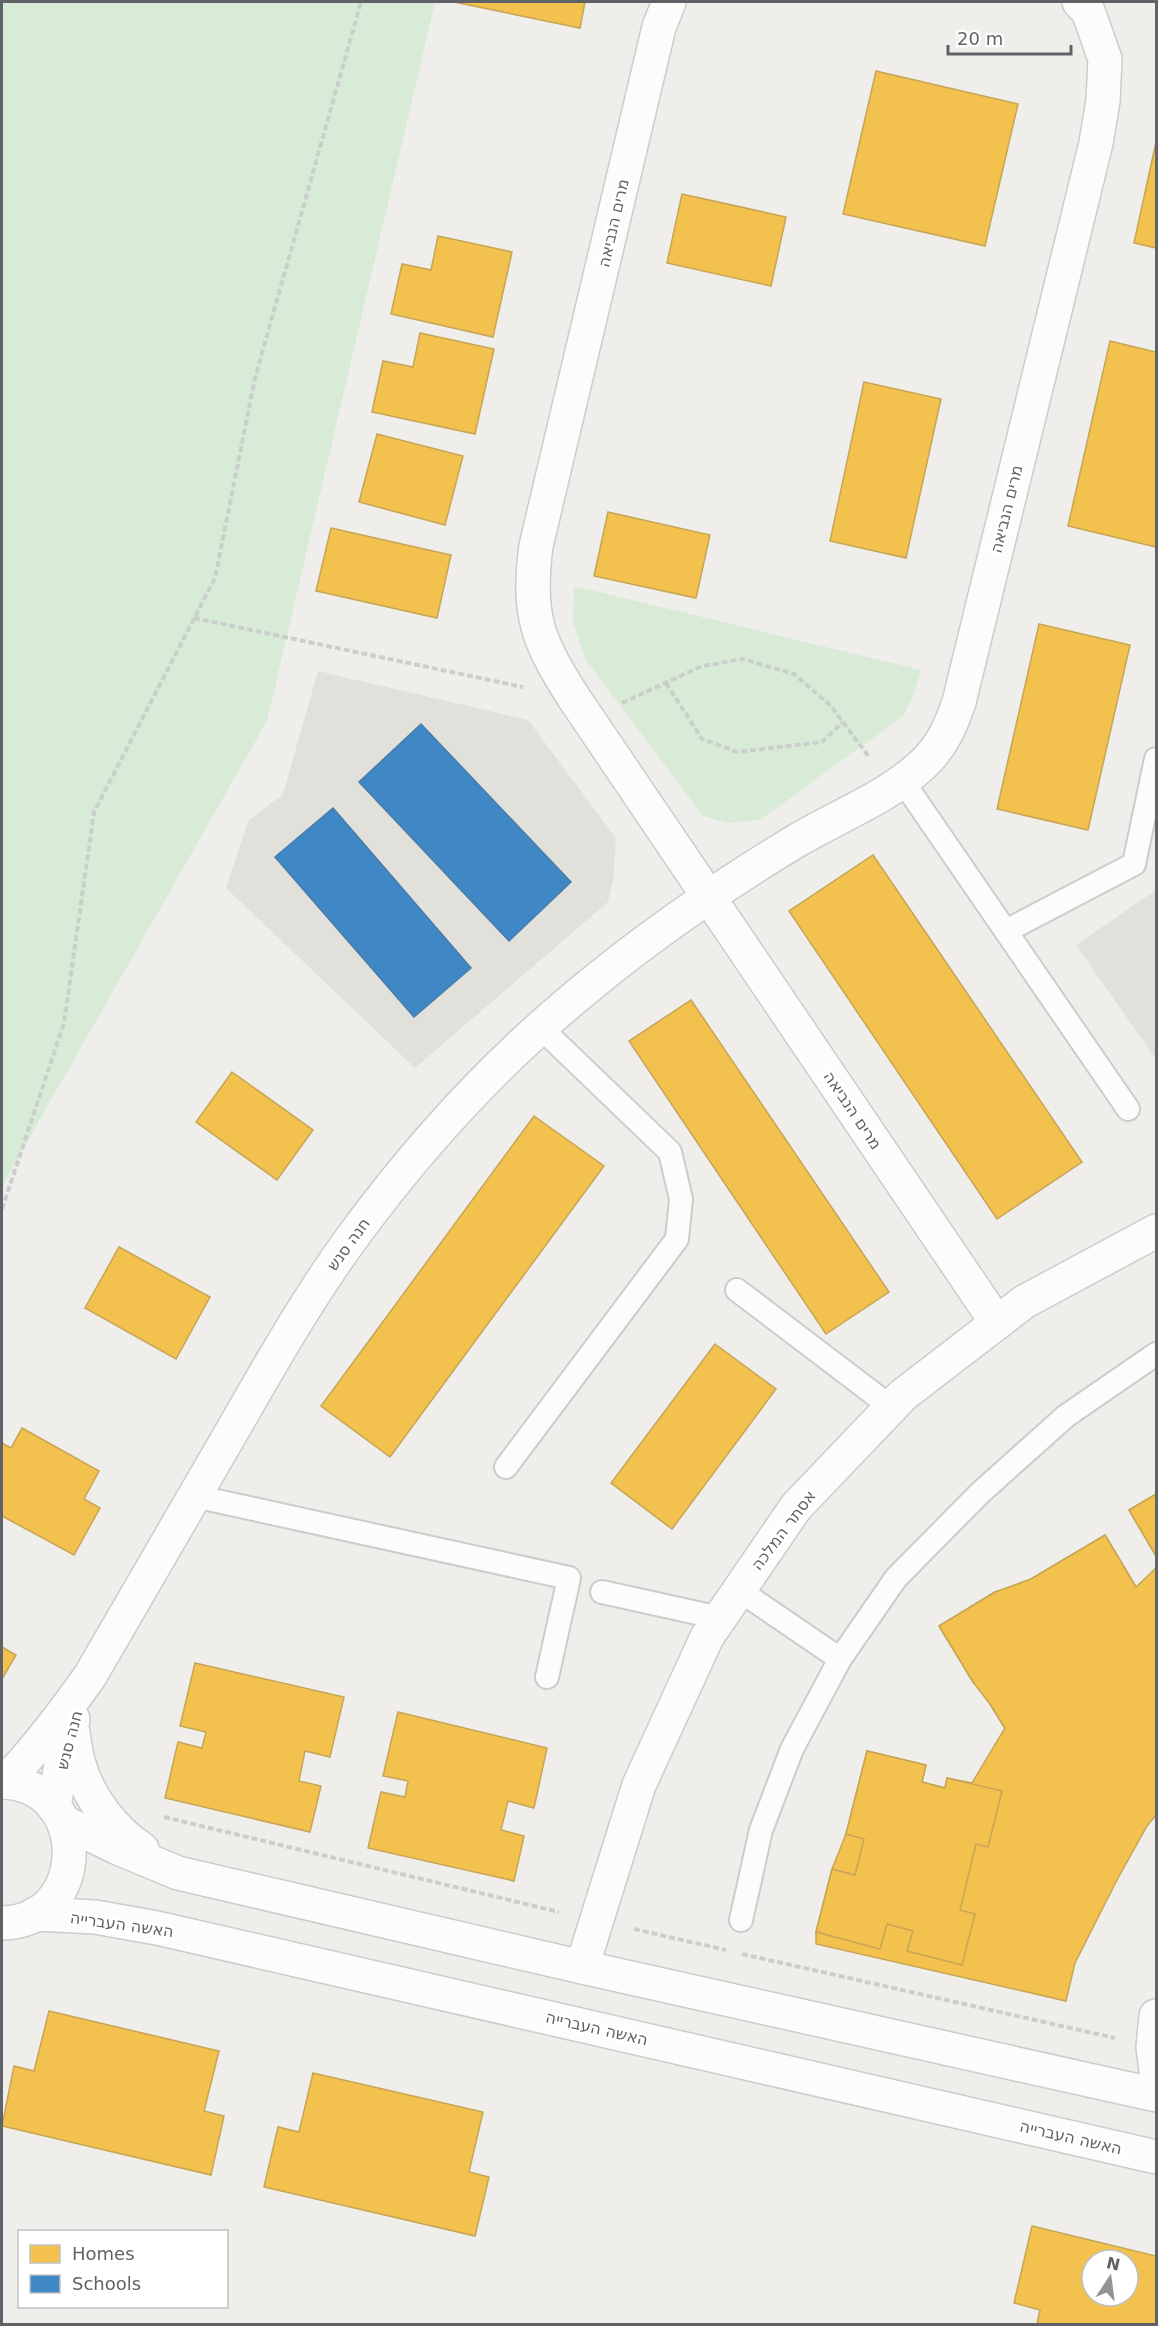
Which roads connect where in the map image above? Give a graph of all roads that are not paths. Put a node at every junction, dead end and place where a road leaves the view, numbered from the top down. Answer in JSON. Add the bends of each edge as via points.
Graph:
{"nodes":[{"id":1,"x":669,"y":2,"type":"edge"},
{"id":2,"x":1080,"y":2,"type":"edge"},
{"id":3,"x":1156,"y":759,"type":"edge"},
{"id":4,"x":897,"y":783,"type":"junction"},
{"id":5,"x":708,"y":897,"type":"junction"},
{"id":6,"x":1006,"y":931,"type":"junction"},
{"id":7,"x":541,"y":1028,"type":"junction"},
{"id":8,"x":1128,"y":1110,"type":"dead end"},
{"id":9,"x":1156,"y":1231,"type":"edge"},
{"id":10,"x":737,"y":1290,"type":"dead end"},
{"id":11,"x":997,"y":1323,"type":"junction"},
{"id":12,"x":1156,"y":1354,"type":"edge"},
{"id":13,"x":891,"y":1407,"type":"junction"},
{"id":14,"x":506,"y":1467,"type":"dead end"},
{"id":15,"x":194,"y":1496,"type":"junction"},
{"id":16,"x":739,"y":1590,"type":"junction"},
{"id":17,"x":602,"y":1592,"type":"dead end"},
{"id":18,"x":720,"y":1618,"type":"junction"},
{"id":19,"x":840,"y":1659,"type":"junction"},
{"id":20,"x":90,"y":1676,"type":"junction"},
{"id":21,"x":547,"y":1677,"type":"dead end"},
{"id":22,"x":71,"y":1723,"type":"junction"},
{"id":23,"x":3,"y":1782,"type":"edge"},
{"id":24,"x":59,"y":1814,"type":"junction"},
{"id":25,"x":178,"y":1873,"type":"junction"},
{"id":26,"x":35,"y":1914,"type":"junction"},
{"id":27,"x":741,"y":1920,"type":"dead end"},
{"id":28,"x":2,"y":1923,"type":"edge"},
{"id":29,"x":582,"y":1966,"type":"junction"},
{"id":30,"x":1156,"y":2095,"type":"edge"},
{"id":31,"x":1156,"y":2157,"type":"edge"}],
"edges":[{"from":1,"to":5,"type":"street","name":"מרים הנביאה","via":[[659,27],[536,546],[533,608],[547,654]]},
{"from":2,"to":4,"type":"street","name":"מרים הנביאה","via":[[1088,11],[1106,59],[1096,143],[954,719],[939,746],[922,765]]},
{"from":3,"to":6,"type":"lane","via":[[1134,864]]},
{"from":4,"to":5,"type":"street","name":"מרים הנביאה"},
{"from":4,"to":6,"type":"lane"},
{"from":5,"to":7,"type":"street","name":"חנה סנש","via":[[644,942]]},
{"from":5,"to":11,"type":"street","name":"מרים הנביאה"},
{"from":6,"to":8,"type":"lane"},
{"from":7,"to":14,"type":"lane","via":[[670,1152],[681,1199],[677,1239]]},
{"from":7,"to":15,"type":"street","name":"חנה סנש","via":[[454,1113],[349,1241],[303,1309]]},
{"from":9,"to":11,"type":"street","name":"אסתר המלכה","via":[[1024,1302]]},
{"from":10,"to":13,"type":"lane"},
{"from":11,"to":13,"type":"street","name":"אסתר המלכה"},
{"from":12,"to":19,"type":"lane","via":[[1066,1416],[980,1493],[896,1578]]},
{"from":13,"to":16,"type":"street","name":"אסתר המלכה","via":[[796,1507]]},
{"from":15,"to":20,"type":"street","name":"חנה סנש"},
{"from":15,"to":21,"type":"lane","via":[[569,1578]]},
{"from":16,"to":18,"type":"street","name":"אסתר המלכה"},
{"from":16,"to":19,"type":"lane"},
{"from":17,"to":18,"type":"lane"},
{"from":18,"to":29,"type":"street","name":"אסתר המלכה","via":[[707,1637],[639,1785]]},
{"from":19,"to":27,"type":"lane","via":[[792,1749],[761,1830]]},
{"from":20,"to":22,"type":"street","name":"חנה סנש"},
{"from":20,"to":23,"type":"street","name":"חנה סנש","via":[[31,1755]]},
{"from":22,"to":24,"type":"street","name":"חנה סנש"},
{"from":22,"to":25,"type":"street","via":[[79,1764],[107,1816],[134,1844]]},
{"from":23,"to":24,"type":"street","via":[[40,1794]]},
{"from":24,"to":25,"type":"street","via":[[118,1848]]},
{"from":24,"to":26,"type":"street","via":[[69,1839],[67,1874],[54,1896]]},
{"from":25,"to":29,"type":"street"},
{"from":26,"to":28,"type":"street"},
{"from":26,"to":31,"type":"street","name":"האשה העברייה","via":[[95,1917],[157,1928]]},
{"from":29,"to":30,"type":"street"}]}
